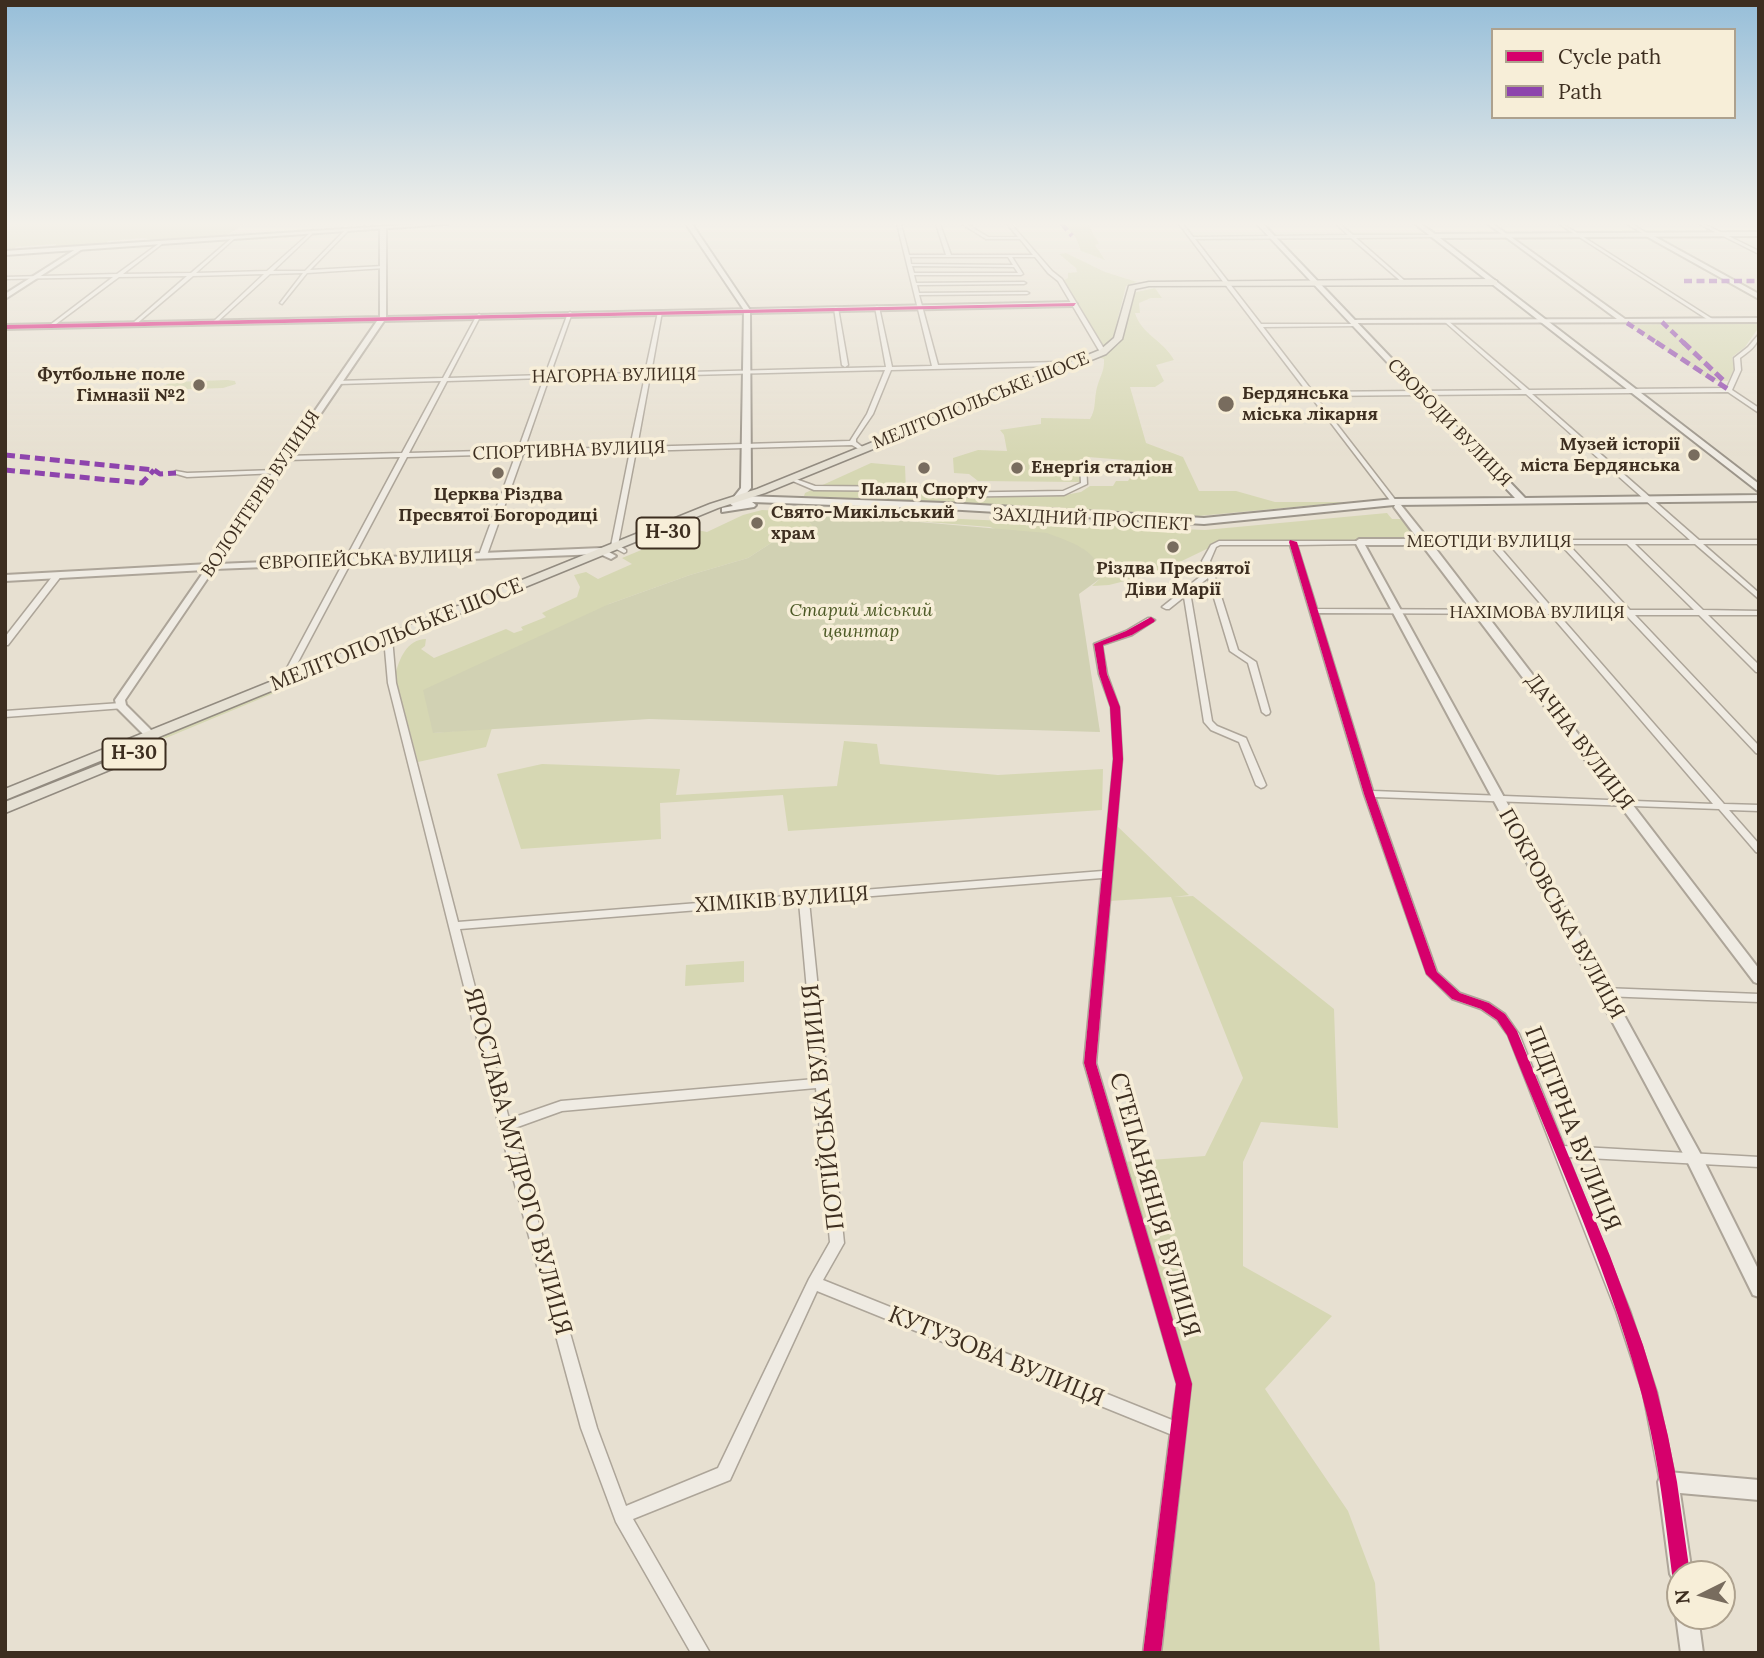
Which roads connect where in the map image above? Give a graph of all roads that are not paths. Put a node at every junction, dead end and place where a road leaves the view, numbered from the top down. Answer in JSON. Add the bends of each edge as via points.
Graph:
{"nodes":[{"id":1,"x":85,"y":301,"type":"edge"},
{"id":2,"x":162,"y":301,"type":"edge"},
{"id":3,"x":237,"y":301,"type":"edge"},
{"id":4,"x":383,"y":301,"type":"edge"},
{"id":5,"x":741,"y":301,"type":"edge"},
{"id":6,"x":918,"y":301,"type":"edge"},
{"id":7,"x":1072,"y":301,"type":"edge"},
{"id":8,"x":1128,"y":301,"type":"edge"},
{"id":9,"x":1240,"y":301,"type":"edge"},
{"id":10,"x":1334,"y":301,"type":"edge"},
{"id":11,"x":1518,"y":301,"type":"edge"},
{"id":12,"x":1599,"y":301,"type":"edge"},
{"id":13,"x":1683,"y":301,"type":"edge"},
{"id":14,"x":1074,"y":304,"type":"junction"},
{"id":15,"x":919,"y":306,"type":"junction"},
{"id":16,"x":877,"y":307,"type":"junction"},
{"id":17,"x":836,"y":308,"type":"junction"},
{"id":18,"x":747,"y":310,"type":"junction"},
{"id":19,"x":660,"y":312,"type":"junction"},
{"id":20,"x":570,"y":313,"type":"junction"},
{"id":21,"x":479,"y":315,"type":"junction"},
{"id":22,"x":383,"y":317,"type":"junction"},
{"id":23,"x":1712,"y":320,"type":"junction"},
{"id":24,"x":1759,"y":320,"type":"edge"},
{"id":25,"x":1625,"y":321,"type":"junction"},
{"id":26,"x":216,"y":322,"type":"junction"},
{"id":27,"x":1544,"y":322,"type":"junction"},
{"id":28,"x":1449,"y":323,"type":"junction"},
{"id":29,"x":135,"y":324,"type":"junction"},
{"id":30,"x":1355,"y":324,"type":"junction"},
{"id":31,"x":52,"y":326,"type":"junction"},
{"id":32,"x":1259,"y":326,"type":"junction"},
{"id":33,"x":5,"y":327,"type":"edge"},
{"id":34,"x":1759,"y":335,"type":"edge"},
{"id":35,"x":1750,"y":348,"type":"junction"},
{"id":36,"x":1759,"y":349,"type":"edge"},
{"id":37,"x":1103,"y":352,"type":"junction"},
{"id":38,"x":845,"y":365,"type":"junction"},
{"id":39,"x":935,"y":366,"type":"junction"},
{"id":40,"x":1067,"y":366,"type":"junction"},
{"id":41,"x":890,"y":367,"type":"junction"},
{"id":42,"x":747,"y":370,"type":"junction"},
{"id":43,"x":647,"y":373,"type":"junction"},
{"id":44,"x":548,"y":375,"type":"junction"},
{"id":45,"x":446,"y":377,"type":"junction"},
{"id":46,"x":339,"y":380,"type":"junction"},
{"id":47,"x":1729,"y":390,"type":"junction"},
{"id":48,"x":1634,"y":391,"type":"junction"},
{"id":49,"x":1527,"y":392,"type":"junction"},
{"id":50,"x":1420,"y":393,"type":"junction"},
{"id":51,"x":1311,"y":394,"type":"junction"},
{"id":52,"x":1739,"y":398,"type":"junction"},
{"id":53,"x":1759,"y":401,"type":"edge"},
{"id":54,"x":1759,"y":411,"type":"edge"},
{"id":55,"x":747,"y":446,"type":"junction"},
{"id":56,"x":858,"y":446,"type":"junction"},
{"id":57,"x":633,"y":449,"type":"junction"},
{"id":58,"x":521,"y":452,"type":"junction"},
{"id":59,"x":404,"y":455,"type":"junction"},
{"id":60,"x":286,"y":458,"type":"junction"},
{"id":61,"x":1083,"y":462,"type":"dead end"},
{"id":62,"x":276,"y":472,"type":"junction"},
{"id":63,"x":176,"y":473,"type":"dead end"},
{"id":64,"x":791,"y":479,"type":"junction"},
{"id":65,"x":1759,"y":489,"type":"edge"},
{"id":66,"x":752,"y":495,"type":"junction"},
{"id":67,"x":1759,"y":498,"type":"edge"},
{"id":68,"x":1648,"y":499,"type":"junction"},
{"id":69,"x":1522,"y":500,"type":"junction"},
{"id":70,"x":1396,"y":505,"type":"junction"},
{"id":71,"x":719,"y":508,"type":"junction"},
{"id":72,"x":1293,"y":542,"type":"junction"},
{"id":73,"x":1359,"y":542,"type":"junction"},
{"id":74,"x":1426,"y":542,"type":"junction"},
{"id":75,"x":1491,"y":542,"type":"junction"},
{"id":76,"x":1562,"y":542,"type":"junction"},
{"id":77,"x":1629,"y":542,"type":"junction"},
{"id":78,"x":1695,"y":542,"type":"junction"},
{"id":79,"x":1759,"y":542,"type":"edge"},
{"id":80,"x":613,"y":551,"type":"junction"},
{"id":81,"x":483,"y":555,"type":"junction"},
{"id":82,"x":570,"y":558,"type":"junction"},
{"id":83,"x":348,"y":560,"type":"junction"},
{"id":84,"x":212,"y":565,"type":"junction"},
{"id":85,"x":1210,"y":573,"type":"junction"},
{"id":86,"x":58,"y":575,"type":"junction"},
{"id":87,"x":5,"y":578,"type":"edge"},
{"id":88,"x":1187,"y":593,"type":"junction"},
{"id":89,"x":1759,"y":597,"type":"edge"},
{"id":90,"x":1166,"y":607,"type":"dead end"},
{"id":91,"x":1315,"y":611,"type":"junction"},
{"id":92,"x":1629,"y":613,"type":"junction"},
{"id":93,"x":1703,"y":613,"type":"junction"},
{"id":94,"x":1759,"y":613,"type":"edge"},
{"id":95,"x":1398,"y":614,"type":"junction"},
{"id":96,"x":1480,"y":614,"type":"junction"},
{"id":97,"x":1554,"y":614,"type":"junction"},
{"id":98,"x":1151,"y":620,"type":"dead end"},
{"id":99,"x":5,"y":643,"type":"edge"},
{"id":100,"x":388,"y":643,"type":"junction"},
{"id":101,"x":1759,"y":670,"type":"edge"},
{"id":102,"x":284,"y":681,"type":"junction"},
{"id":103,"x":121,"y":706,"type":"junction"},
{"id":104,"x":1266,"y":712,"type":"dead end"},
{"id":105,"x":5,"y":714,"type":"edge"},
{"id":106,"x":155,"y":740,"type":"junction"},
{"id":107,"x":1759,"y":751,"type":"edge"},
{"id":108,"x":1261,"y":785,"type":"dead end"},
{"id":109,"x":1369,"y":794,"type":"junction"},
{"id":110,"x":5,"y":795,"type":"edge"},
{"id":111,"x":1498,"y":798,"type":"junction"},
{"id":112,"x":1625,"y":803,"type":"junction"},
{"id":113,"x":1720,"y":807,"type":"junction"},
{"id":114,"x":5,"y":808,"type":"edge"},
{"id":115,"x":1759,"y":808,"type":"edge"},
{"id":116,"x":1759,"y":850,"type":"edge"},
{"id":117,"x":1108,"y":874,"type":"junction"},
{"id":118,"x":804,"y":898,"type":"junction"},
{"id":119,"x":455,"y":926,"type":"junction"},
{"id":120,"x":1759,"y":979,"type":"edge"},
{"id":121,"x":1603,"y":992,"type":"junction"},
{"id":122,"x":1759,"y":998,"type":"edge"},
{"id":123,"x":821,"y":1083,"type":"junction"},
{"id":124,"x":505,"y":1126,"type":"junction"},
{"id":125,"x":1559,"y":1151,"type":"junction"},
{"id":126,"x":1694,"y":1158,"type":"junction"},
{"id":127,"x":1759,"y":1162,"type":"edge"},
{"id":128,"x":814,"y":1283,"type":"junction"},
{"id":129,"x":1759,"y":1289,"type":"edge"},
{"id":130,"x":1179,"y":1430,"type":"junction"},
{"id":131,"x":1668,"y":1482,"type":"junction"},
{"id":132,"x":1759,"y":1490,"type":"edge"},
{"id":133,"x":622,"y":1516,"type":"junction"},
{"id":134,"x":1679,"y":1560,"type":"edge"},
{"id":135,"x":1689,"y":1630,"type":"edge"},
{"id":136,"x":701,"y":1653,"type":"edge"},
{"id":137,"x":1152,"y":1653,"type":"edge"},
{"id":138,"x":1692,"y":1653,"type":"edge"}],
"edges":[{"from":1,"to":31,"type":"street"},
{"from":2,"to":29,"type":"street"},
{"from":3,"to":26,"type":"street"},
{"from":4,"to":22,"type":"street"},
{"from":5,"to":18,"type":"main road"},
{"from":6,"to":15,"type":"street"},
{"from":7,"to":14,"type":"street"},
{"from":8,"to":37,"type":"main road","name":"МЕЛІТОПОЛЬСЬКЕ ШОСЕ","via":[[1118,339]]},
{"from":9,"to":32,"type":"street"},
{"from":10,"to":30,"type":"main road","name":"СВОБОДИ ВУЛИЦЯ"},
{"from":11,"to":27,"type":"main road"},
{"from":12,"to":25,"type":"street"},
{"from":13,"to":23,"type":"street"},
{"from":14,"to":15,"type":"street"},
{"from":14,"to":37,"type":"street"},
{"from":15,"to":16,"type":"street"},
{"from":15,"to":39,"type":"street"},
{"from":16,"to":17,"type":"street"},
{"from":16,"to":41,"type":"street"},
{"from":17,"to":18,"type":"street"},
{"from":17,"to":38,"type":"street"},
{"from":18,"to":19,"type":"street"},
{"from":18,"to":42,"type":"main road"},
{"from":19,"to":20,"type":"street"},
{"from":19,"to":43,"type":"street"},
{"from":20,"to":21,"type":"street"},
{"from":20,"to":44,"type":"street"},
{"from":21,"to":22,"type":"street"},
{"from":21,"to":45,"type":"street"},
{"from":22,"to":26,"type":"street"},
{"from":22,"to":46,"type":"street","name":"ВОЛОНТЕРІВ ВУЛИЦЯ"},
{"from":23,"to":24,"type":"street"},
{"from":23,"to":25,"type":"street"},
{"from":25,"to":27,"type":"street"},
{"from":26,"to":29,"type":"street"},
{"from":27,"to":28,"type":"street"},
{"from":27,"to":48,"type":"main road"},
{"from":28,"to":30,"type":"street"},
{"from":28,"to":49,"type":"street"},
{"from":29,"to":31,"type":"street"},
{"from":30,"to":32,"type":"street"},
{"from":30,"to":50,"type":"main road","name":"СВОБОДИ ВУЛИЦЯ"},
{"from":31,"to":33,"type":"street"},
{"from":32,"to":51,"type":"street"},
{"from":34,"to":35,"type":"street"},
{"from":35,"to":36,"type":"street"},
{"from":35,"to":47,"type":"street","via":[[1737,358],[1738,370]]},
{"from":37,"to":40,"type":"main road","name":"МЕЛІТОПОЛЬСЬКЕ ШОСЕ"},
{"from":38,"to":41,"type":"street","name":"НАГОРНА ВУЛИЦЯ"},
{"from":38,"to":42,"type":"street","name":"НАГОРНА ВУЛИЦЯ"},
{"from":39,"to":40,"type":"street","name":"НАГОРНА ВУЛИЦЯ"},
{"from":39,"to":41,"type":"street","name":"НАГОРНА ВУЛИЦЯ"},
{"from":40,"to":56,"type":"main road","name":"МЕЛІТОПОЛЬСЬКЕ ШОСЕ"},
{"from":41,"to":42,"type":"street","name":"НАГОРНА ВУЛИЦЯ"},
{"from":41,"to":56,"type":"street","via":[[870,414],[853,439]]},
{"from":42,"to":43,"type":"street","name":"НАГОРНА ВУЛИЦЯ"},
{"from":42,"to":55,"type":"main road"},
{"from":43,"to":44,"type":"street","name":"НАГОРНА ВУЛИЦЯ"},
{"from":43,"to":57,"type":"street"},
{"from":44,"to":45,"type":"street","name":"НАГОРНА ВУЛИЦЯ"},
{"from":44,"to":58,"type":"street"},
{"from":45,"to":46,"type":"street","name":"НАГОРНА ВУЛИЦЯ"},
{"from":45,"to":59,"type":"street"},
{"from":46,"to":60,"type":"street","name":"ВОЛОНТЕРІВ ВУЛИЦЯ"},
{"from":47,"to":48,"type":"street"},
{"from":47,"to":52,"type":"street"},
{"from":48,"to":49,"type":"street"},
{"from":48,"to":65,"type":"main road"},
{"from":49,"to":50,"type":"street"},
{"from":49,"to":68,"type":"street"},
{"from":50,"to":51,"type":"street"},
{"from":50,"to":69,"type":"main road","name":"СВОБОДИ ВУЛИЦЯ"},
{"from":51,"to":70,"type":"street"},
{"from":52,"to":53,"type":"street"},
{"from":52,"to":54,"type":"street"},
{"from":55,"to":56,"type":"street","name":"СПОРТИВНА ВУЛИЦЯ"},
{"from":55,"to":57,"type":"street","name":"СПОРТИВНА ВУЛИЦЯ"},
{"from":55,"to":66,"type":"main road"},
{"from":56,"to":64,"type":"main road","name":"МЕЛІТОПОЛЬСЬКЕ ШОСЕ"},
{"from":57,"to":58,"type":"street","name":"СПОРТИВНА ВУЛИЦЯ"},
{"from":57,"to":80,"type":"street"},
{"from":58,"to":59,"type":"street","name":"СПОРТИВНА ВУЛИЦЯ"},
{"from":58,"to":81,"type":"street"},
{"from":59,"to":60,"type":"street","name":"СПОРТИВНА ВУЛИЦЯ"},
{"from":59,"to":83,"type":"street"},
{"from":60,"to":62,"type":"street","name":"ВОЛОНТЕРІВ ВУЛИЦЯ"},
{"from":61,"to":64,"type":"street","via":[[1084,484],[1064,493],[939,495],[925,489],[814,488]]},
{"from":62,"to":63,"type":"street"},
{"from":62,"to":84,"type":"street","name":"ВОЛОНТЕРІВ ВУЛИЦЯ"},
{"from":64,"to":66,"type":"main road","name":"МЕЛІТОПОЛЬСЬКЕ ШОСЕ"},
{"from":66,"to":70,"type":"main road","name":"ЗАХІДНИЙ ПРОСПЕКТ","via":[[1204,521]]},
{"from":66,"to":71,"type":"main road","name":"МЕЛІТОПОЛЬСЬКЕ ШОСЕ"},
{"from":67,"to":68,"type":"main road","name":"ЗАХІДНИЙ ПРОСПЕКТ"},
{"from":68,"to":69,"type":"main road","name":"ЗАХІДНИЙ ПРОСПЕКТ"},
{"from":68,"to":78,"type":"street"},
{"from":69,"to":70,"type":"main road","name":"ЗАХІДНИЙ ПРОСПЕКТ"},
{"from":70,"to":71,"type":"main road","name":"ЗАХІДНИЙ ПРОСПЕКТ","via":[[1206,526],[764,504]]},
{"from":70,"to":74,"type":"street","name":"ДАЧНА ВУЛИЦЯ"},
{"from":71,"to":80,"type":"main road","name":"МЕЛІТОПОЛЬСЬКЕ ШОСЕ","number":"Н-30"},
{"from":72,"to":73,"type":"street","name":"МЕОТІДИ ВУЛИЦЯ"},
{"from":72,"to":85,"type":"street","name":"МЕОТІДИ ВУЛИЦЯ","via":[[1219,543],[1206,561]]},
{"from":72,"to":91,"type":"street","name":"ПІДГІРНА ВУЛИЦЯ"},
{"from":73,"to":74,"type":"street","name":"МЕОТІДИ ВУЛИЦЯ"},
{"from":73,"to":95,"type":"street","name":"ПОКРОВСЬКА ВУЛИЦЯ"},
{"from":74,"to":75,"type":"street","name":"МЕОТІДИ ВУЛИЦЯ"},
{"from":74,"to":96,"type":"street","name":"ДАЧНА ВУЛИЦЯ"},
{"from":75,"to":76,"type":"street","name":"МЕОТІДИ ВУЛИЦЯ"},
{"from":75,"to":97,"type":"street"},
{"from":76,"to":77,"type":"street","name":"МЕОТІДИ ВУЛИЦЯ"},
{"from":76,"to":92,"type":"street"},
{"from":77,"to":78,"type":"street","name":"МЕОТІДИ ВУЛИЦЯ"},
{"from":77,"to":93,"type":"street"},
{"from":78,"to":79,"type":"street","name":"МЕОТІДИ ВУЛИЦЯ"},
{"from":78,"to":89,"type":"street"},
{"from":80,"to":82,"type":"main road","name":"МЕЛІТОПОЛЬСЬКЕ ШОСЕ","number":"Н-30"},
{"from":80,"to":100,"type":"main road","name":"МЕЛІТОПОЛЬСЬКЕ ШОСЕ","number":"Н-30"},
{"from":81,"to":82,"type":"street","name":"ЄВРОПЕЙСЬКА ВУЛИЦЯ"},
{"from":81,"to":83,"type":"street","name":"ЄВРОПЕЙСЬКА ВУЛИЦЯ"},
{"from":82,"to":100,"type":"main road","name":"МЕЛІТОПОЛЬСЬКЕ ШОСЕ","number":"Н-30"},
{"from":83,"to":84,"type":"street","name":"ЄВРОПЕЙСЬКА ВУЛИЦЯ"},
{"from":83,"to":102,"type":"street"},
{"from":84,"to":86,"type":"street","name":"ЄВРОПЕЙСЬКА ВУЛИЦЯ"},
{"from":84,"to":103,"type":"street","name":"ВОЛОНТЕРІВ ВУЛИЦЯ","via":[[124,692]]},
{"from":85,"to":88,"type":"street"},
{"from":85,"to":104,"type":"street","via":[[1234,651],[1252,662]]},
{"from":86,"to":87,"type":"street","name":"ЄВРОПЕЙСЬКА ВУЛИЦЯ"},
{"from":86,"to":99,"type":"street"},
{"from":88,"to":90,"type":"street"},
{"from":88,"to":108,"type":"street","via":[[1208,722],[1243,740]]},
{"from":91,"to":95,"type":"street","name":"НАХІМОВА ВУЛИЦЯ"},
{"from":91,"to":109,"type":"street","name":"ПІДГІРНА ВУЛИЦЯ"},
{"from":92,"to":93,"type":"street","name":"НАХІМОВА ВУЛИЦЯ"},
{"from":92,"to":97,"type":"street","name":"НАХІМОВА ВУЛИЦЯ"},
{"from":92,"to":107,"type":"street"},
{"from":93,"to":94,"type":"street","name":"НАХІМОВА ВУЛИЦЯ"},
{"from":93,"to":101,"type":"street"},
{"from":95,"to":96,"type":"street","name":"НАХІМОВА ВУЛИЦЯ"},
{"from":95,"to":111,"type":"street","name":"ПОКРОВСЬКА ВУЛИЦЯ"},
{"from":96,"to":97,"type":"street","name":"НАХІМОВА ВУЛИЦЯ"},
{"from":96,"to":112,"type":"street","name":"ДАЧНА ВУЛИЦЯ"},
{"from":97,"to":113,"type":"street"},
{"from":98,"to":117,"type":"street","name":"СТЕПАНЯНЦЯ ВУЛИЦЯ","via":[[1098,644],[1115,707],[1118,759]]},
{"from":100,"to":102,"type":"main road","name":"МЕЛІТОПОЛЬСЬКЕ ШОСЕ","number":"Н-30"},
{"from":100,"to":106,"type":"main road","name":"МЕЛІТОПОЛЬСЬКЕ ШОСЕ","number":"Н-30"},
{"from":100,"to":119,"type":"street","name":"ЯРОСЛАВА МУДРОГО ВУЛИЦЯ","via":[[392,683]]},
{"from":102,"to":106,"type":"main road","name":"МЕЛІТОПОЛЬСЬКЕ ШОСЕ","number":"Н-30"},
{"from":103,"to":105,"type":"street"},
{"from":103,"to":106,"type":"street"},
{"from":106,"to":110,"type":"main road","name":"МЕЛІТОПОЛЬСЬКЕ ШОСЕ","number":"Н-30"},
{"from":106,"to":114,"type":"main road","name":"МЕЛІТОПОЛЬСЬКЕ ШОСЕ","number":"Н-30"},
{"from":109,"to":111,"type":"street"},
{"from":109,"to":125,"type":"street","name":"ПІДГІРНА ВУЛИЦЯ","via":[[1432,974],[1456,996],[1501,1017],[1513,1034]]},
{"from":111,"to":112,"type":"street"},
{"from":111,"to":121,"type":"street","name":"ПОКРОВСЬКА ВУЛИЦЯ"},
{"from":112,"to":113,"type":"street"},
{"from":112,"to":120,"type":"street","name":"ДАЧНА ВУЛИЦЯ"},
{"from":113,"to":115,"type":"street"},
{"from":113,"to":116,"type":"street"},
{"from":117,"to":118,"type":"street","name":"ХІМІКІВ ВУЛИЦЯ"},
{"from":117,"to":130,"type":"street","name":"СТЕПАНЯНЦЯ ВУЛИЦЯ","via":[[1090,1063],[1184,1384]]},
{"from":118,"to":119,"type":"street","name":"ХІМІКІВ ВУЛИЦЯ"},
{"from":118,"to":123,"type":"street","name":"ПОТІЙСЬКА ВУЛИЦЯ"},
{"from":119,"to":124,"type":"street","name":"ЯРОСЛАВА МУДРОГО ВУЛИЦЯ"},
{"from":121,"to":122,"type":"street"},
{"from":121,"to":126,"type":"street","name":"ПОКРОВСЬКА ВУЛИЦЯ"},
{"from":123,"to":124,"type":"street","via":[[561,1107]]},
{"from":123,"to":128,"type":"street","name":"ПОТІЙСЬКА ВУЛИЦЯ","via":[[837,1243]]},
{"from":124,"to":133,"type":"street","name":"ЯРОСЛАВА МУДРОГО ВУЛИЦЯ","via":[[589,1428]]},
{"from":125,"to":126,"type":"street"},
{"from":125,"to":131,"type":"street","name":"ПІДГІРНА ВУЛИЦЯ","via":[[1623,1311],[1650,1393]]},
{"from":126,"to":127,"type":"street"},
{"from":126,"to":129,"type":"street","name":"ПОКРОВСЬКА ВУЛИЦЯ"},
{"from":128,"to":130,"type":"street","name":"КУТУЗОВА ВУЛИЦЯ"},
{"from":128,"to":133,"type":"street","name":"ПОТІЙСЬКА ВУЛИЦЯ","via":[[724,1474]]},
{"from":130,"to":137,"type":"street","name":"СТЕПАНЯНЦЯ ВУЛИЦЯ"},
{"from":131,"to":132,"type":"street"},
{"from":131,"to":134,"type":"street","name":"ПІДГІРНА ВУЛИЦЯ"},
{"from":133,"to":136,"type":"street","name":"ЯРОСЛАВА МУДРОГО ВУЛИЦЯ"},
{"from":135,"to":138,"type":"street"}]}
